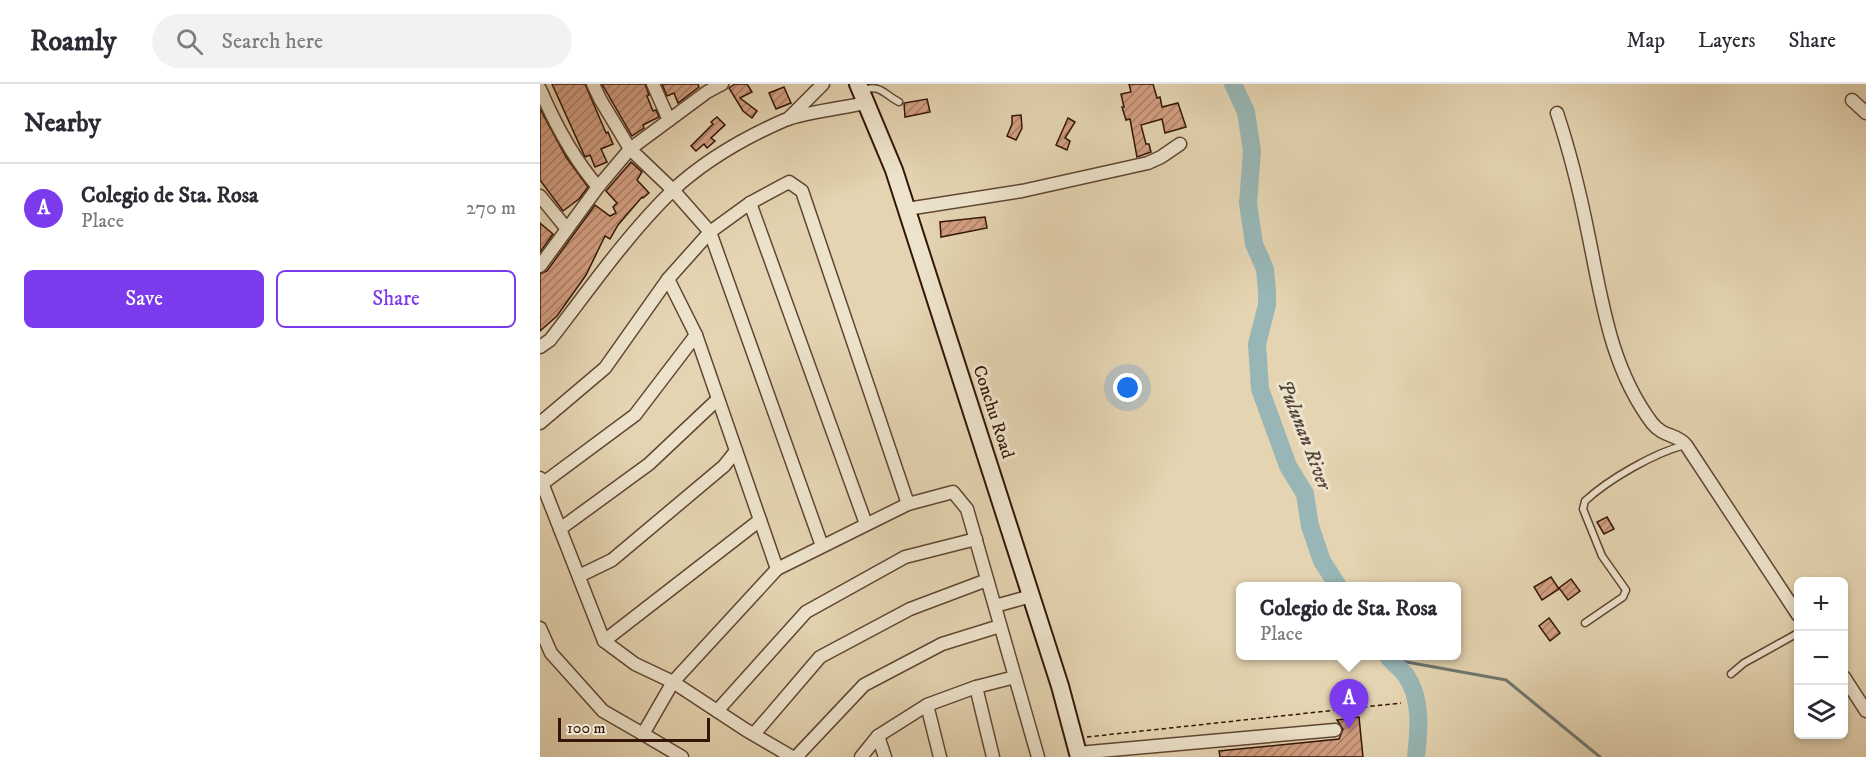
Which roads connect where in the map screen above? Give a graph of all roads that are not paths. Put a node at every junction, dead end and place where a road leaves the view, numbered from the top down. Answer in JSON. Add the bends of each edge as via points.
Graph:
{"nodes":[{"id":1,"x":593,"y":84,"type":"edge"},
{"id":2,"x":653,"y":84,"type":"edge"},
{"id":3,"x":722,"y":84,"type":"edge"},
{"id":4,"x":823,"y":84,"type":"edge"},
{"id":5,"x":706,"y":88,"type":"edge"},
{"id":6,"x":540,"y":89,"type":"edge"},
{"id":7,"x":861,"y":93,"type":"edge"},
{"id":8,"x":1852,"y":100,"type":"dead end"},
{"id":9,"x":899,"y":102,"type":"dead end"},
{"id":10,"x":1557,"y":113,"type":"dead end"},
{"id":11,"x":1866,"y":113,"type":"edge"},
{"id":12,"x":669,"y":120,"type":"junction"},
{"id":13,"x":787,"y":120,"type":"junction"},
{"id":14,"x":1180,"y":144,"type":"dead end"},
{"id":15,"x":630,"y":149,"type":"junction"},
{"id":16,"x":598,"y":187,"type":"junction"},
{"id":17,"x":673,"y":190,"type":"junction"},
{"id":18,"x":540,"y":196,"type":"edge"},
{"id":19,"x":750,"y":203,"type":"junction"},
{"id":20,"x":907,"y":209,"type":"junction"},
{"id":21,"x":567,"y":229,"type":"junction"},
{"id":22,"x":710,"y":232,"type":"junction"},
{"id":23,"x":540,"y":266,"type":"edge"},
{"id":24,"x":668,"y":279,"type":"junction"},
{"id":25,"x":696,"y":335,"type":"junction"},
{"id":26,"x":540,"y":347,"type":"edge"},
{"id":27,"x":718,"y":399,"type":"junction"},
{"id":28,"x":540,"y":423,"type":"edge"},
{"id":29,"x":1686,"y":445,"type":"junction"},
{"id":30,"x":736,"y":452,"type":"junction"},
{"id":31,"x":541,"y":481,"type":"edge"},
{"id":32,"x":908,"y":504,"type":"junction"},
{"id":33,"x":760,"y":520,"type":"junction"},
{"id":34,"x":866,"y":524,"type":"junction"},
{"id":35,"x":560,"y":529,"type":"junction"},
{"id":36,"x":976,"y":539,"type":"junction"},
{"id":37,"x":822,"y":546,"type":"junction"},
{"id":38,"x":777,"y":569,"type":"junction"},
{"id":39,"x":579,"y":576,"type":"junction"},
{"id":40,"x":987,"y":580,"type":"junction"},
{"id":41,"x":1031,"y":596,"type":"junction"},
{"id":42,"x":995,"y":606,"type":"junction"},
{"id":43,"x":1794,"y":609,"type":"edge"},
{"id":44,"x":1584,"y":623,"type":"dead end"},
{"id":45,"x":1000,"y":626,"type":"junction"},
{"id":46,"x":540,"y":628,"type":"edge"},
{"id":47,"x":1794,"y":635,"type":"edge"},
{"id":48,"x":604,"y":641,"type":"junction"},
{"id":49,"x":1731,"y":674,"type":"dead end"},
{"id":50,"x":1015,"y":677,"type":"junction"},
{"id":51,"x":673,"y":682,"type":"junction"},
{"id":52,"x":1848,"y":683,"type":"edge"},
{"id":53,"x":976,"y":687,"type":"junction"},
{"id":54,"x":927,"y":705,"type":"junction"},
{"id":55,"x":717,"y":711,"type":"junction"},
{"id":56,"x":1866,"y":711,"type":"edge"},
{"id":57,"x":1335,"y":730,"type":"dead end"},
{"id":58,"x":643,"y":734,"type":"junction"},
{"id":59,"x":754,"y":734,"type":"junction"},
{"id":60,"x":878,"y":736,"type":"junction"},
{"id":61,"x":1077,"y":750,"type":"edge"},
{"id":62,"x":1137,"y":753,"type":"edge"},
{"id":63,"x":682,"y":757,"type":"edge"},
{"id":64,"x":794,"y":757,"type":"edge"},
{"id":65,"x":861,"y":757,"type":"edge"},
{"id":66,"x":885,"y":757,"type":"edge"},
{"id":67,"x":940,"y":757,"type":"edge"},
{"id":68,"x":993,"y":757,"type":"edge"},
{"id":69,"x":1038,"y":757,"type":"edge"}],
"edges":[{"from":1,"to":15,"type":"street"},
{"from":2,"to":12,"type":"street"},
{"from":3,"to":5,"type":"street"},
{"from":4,"to":13,"type":"street"},
{"from":5,"to":12,"type":"street"},
{"from":6,"to":16,"type":"street","via":[[567,144]]},
{"from":7,"to":9,"type":"lane","via":[[875,87]]},
{"from":7,"to":13,"type":"street"},
{"from":7,"to":20,"type":"main road","name":"Conchu Road"},
{"from":8,"to":11,"type":"street"},
{"from":10,"to":29,"type":"street","via":[[1615,355],[1653,424]]},
{"from":12,"to":15,"type":"street"},
{"from":13,"to":17,"type":"street","via":[[740,143]]},
{"from":14,"to":20,"type":"street","via":[[1148,163],[1022,191]]},
{"from":15,"to":16,"type":"street"},
{"from":15,"to":17,"type":"street"},
{"from":16,"to":21,"type":"street"},
{"from":17,"to":22,"type":"street"},
{"from":17,"to":26,"type":"street","via":[[618,250],[550,340]]},
{"from":18,"to":21,"type":"street"},
{"from":19,"to":22,"type":"street"},
{"from":19,"to":32,"type":"street","via":[[789,182],[802,191]]},
{"from":19,"to":34,"type":"street"},
{"from":20,"to":41,"type":"main road","name":"Conchu Road"},
{"from":21,"to":23,"type":"street"},
{"from":22,"to":24,"type":"street"},
{"from":22,"to":37,"type":"street"},
{"from":24,"to":25,"type":"street"},
{"from":24,"to":28,"type":"street","via":[[605,368]]},
{"from":25,"to":27,"type":"street"},
{"from":25,"to":31,"type":"street","via":[[635,415]]},
{"from":27,"to":30,"type":"street"},
{"from":27,"to":35,"type":"street","via":[[649,464]]},
{"from":29,"to":43,"type":"street"},
{"from":29,"to":44,"type":"lane","via":[[1660,453],[1585,501],[1583,508],[1602,556],[1626,590],[1623,597]]},
{"from":30,"to":33,"type":"street"},
{"from":30,"to":39,"type":"street","via":[[612,560]]},
{"from":31,"to":35,"type":"street"},
{"from":32,"to":34,"type":"street"},
{"from":32,"to":36,"type":"street","via":[[953,492],[967,509]]},
{"from":33,"to":38,"type":"street"},
{"from":33,"to":48,"type":"street"},
{"from":34,"to":37,"type":"street"},
{"from":35,"to":39,"type":"street"},
{"from":36,"to":40,"type":"street"},
{"from":36,"to":55,"type":"street","via":[[905,557],[806,612]]},
{"from":37,"to":38,"type":"street"},
{"from":38,"to":51,"type":"street"},
{"from":39,"to":48,"type":"street"},
{"from":40,"to":42,"type":"street"},
{"from":40,"to":59,"type":"street","via":[[910,609],[820,657]]},
{"from":41,"to":42,"type":"street"},
{"from":41,"to":61,"type":"main road","name":"Conchu Road"},
{"from":42,"to":45,"type":"street"},
{"from":45,"to":50,"type":"street"},
{"from":45,"to":64,"type":"street","via":[[942,644],[864,685]]},
{"from":46,"to":58,"type":"street","via":[[550,653],[603,711]]},
{"from":47,"to":49,"type":"lane"},
{"from":48,"to":51,"type":"street","via":[[635,664]]},
{"from":50,"to":53,"type":"street"},
{"from":50,"to":69,"type":"street"},
{"from":51,"to":55,"type":"street"},
{"from":51,"to":58,"type":"street"},
{"from":52,"to":56,"type":"street"},
{"from":53,"to":54,"type":"street"},
{"from":53,"to":68,"type":"street"},
{"from":54,"to":60,"type":"street"},
{"from":54,"to":67,"type":"street"},
{"from":55,"to":59,"type":"street"},
{"from":57,"to":62,"type":"street"},
{"from":58,"to":63,"type":"street"},
{"from":59,"to":64,"type":"street"},
{"from":60,"to":65,"type":"street"},
{"from":60,"to":66,"type":"street"},
{"from":61,"to":62,"type":"street"}]}
